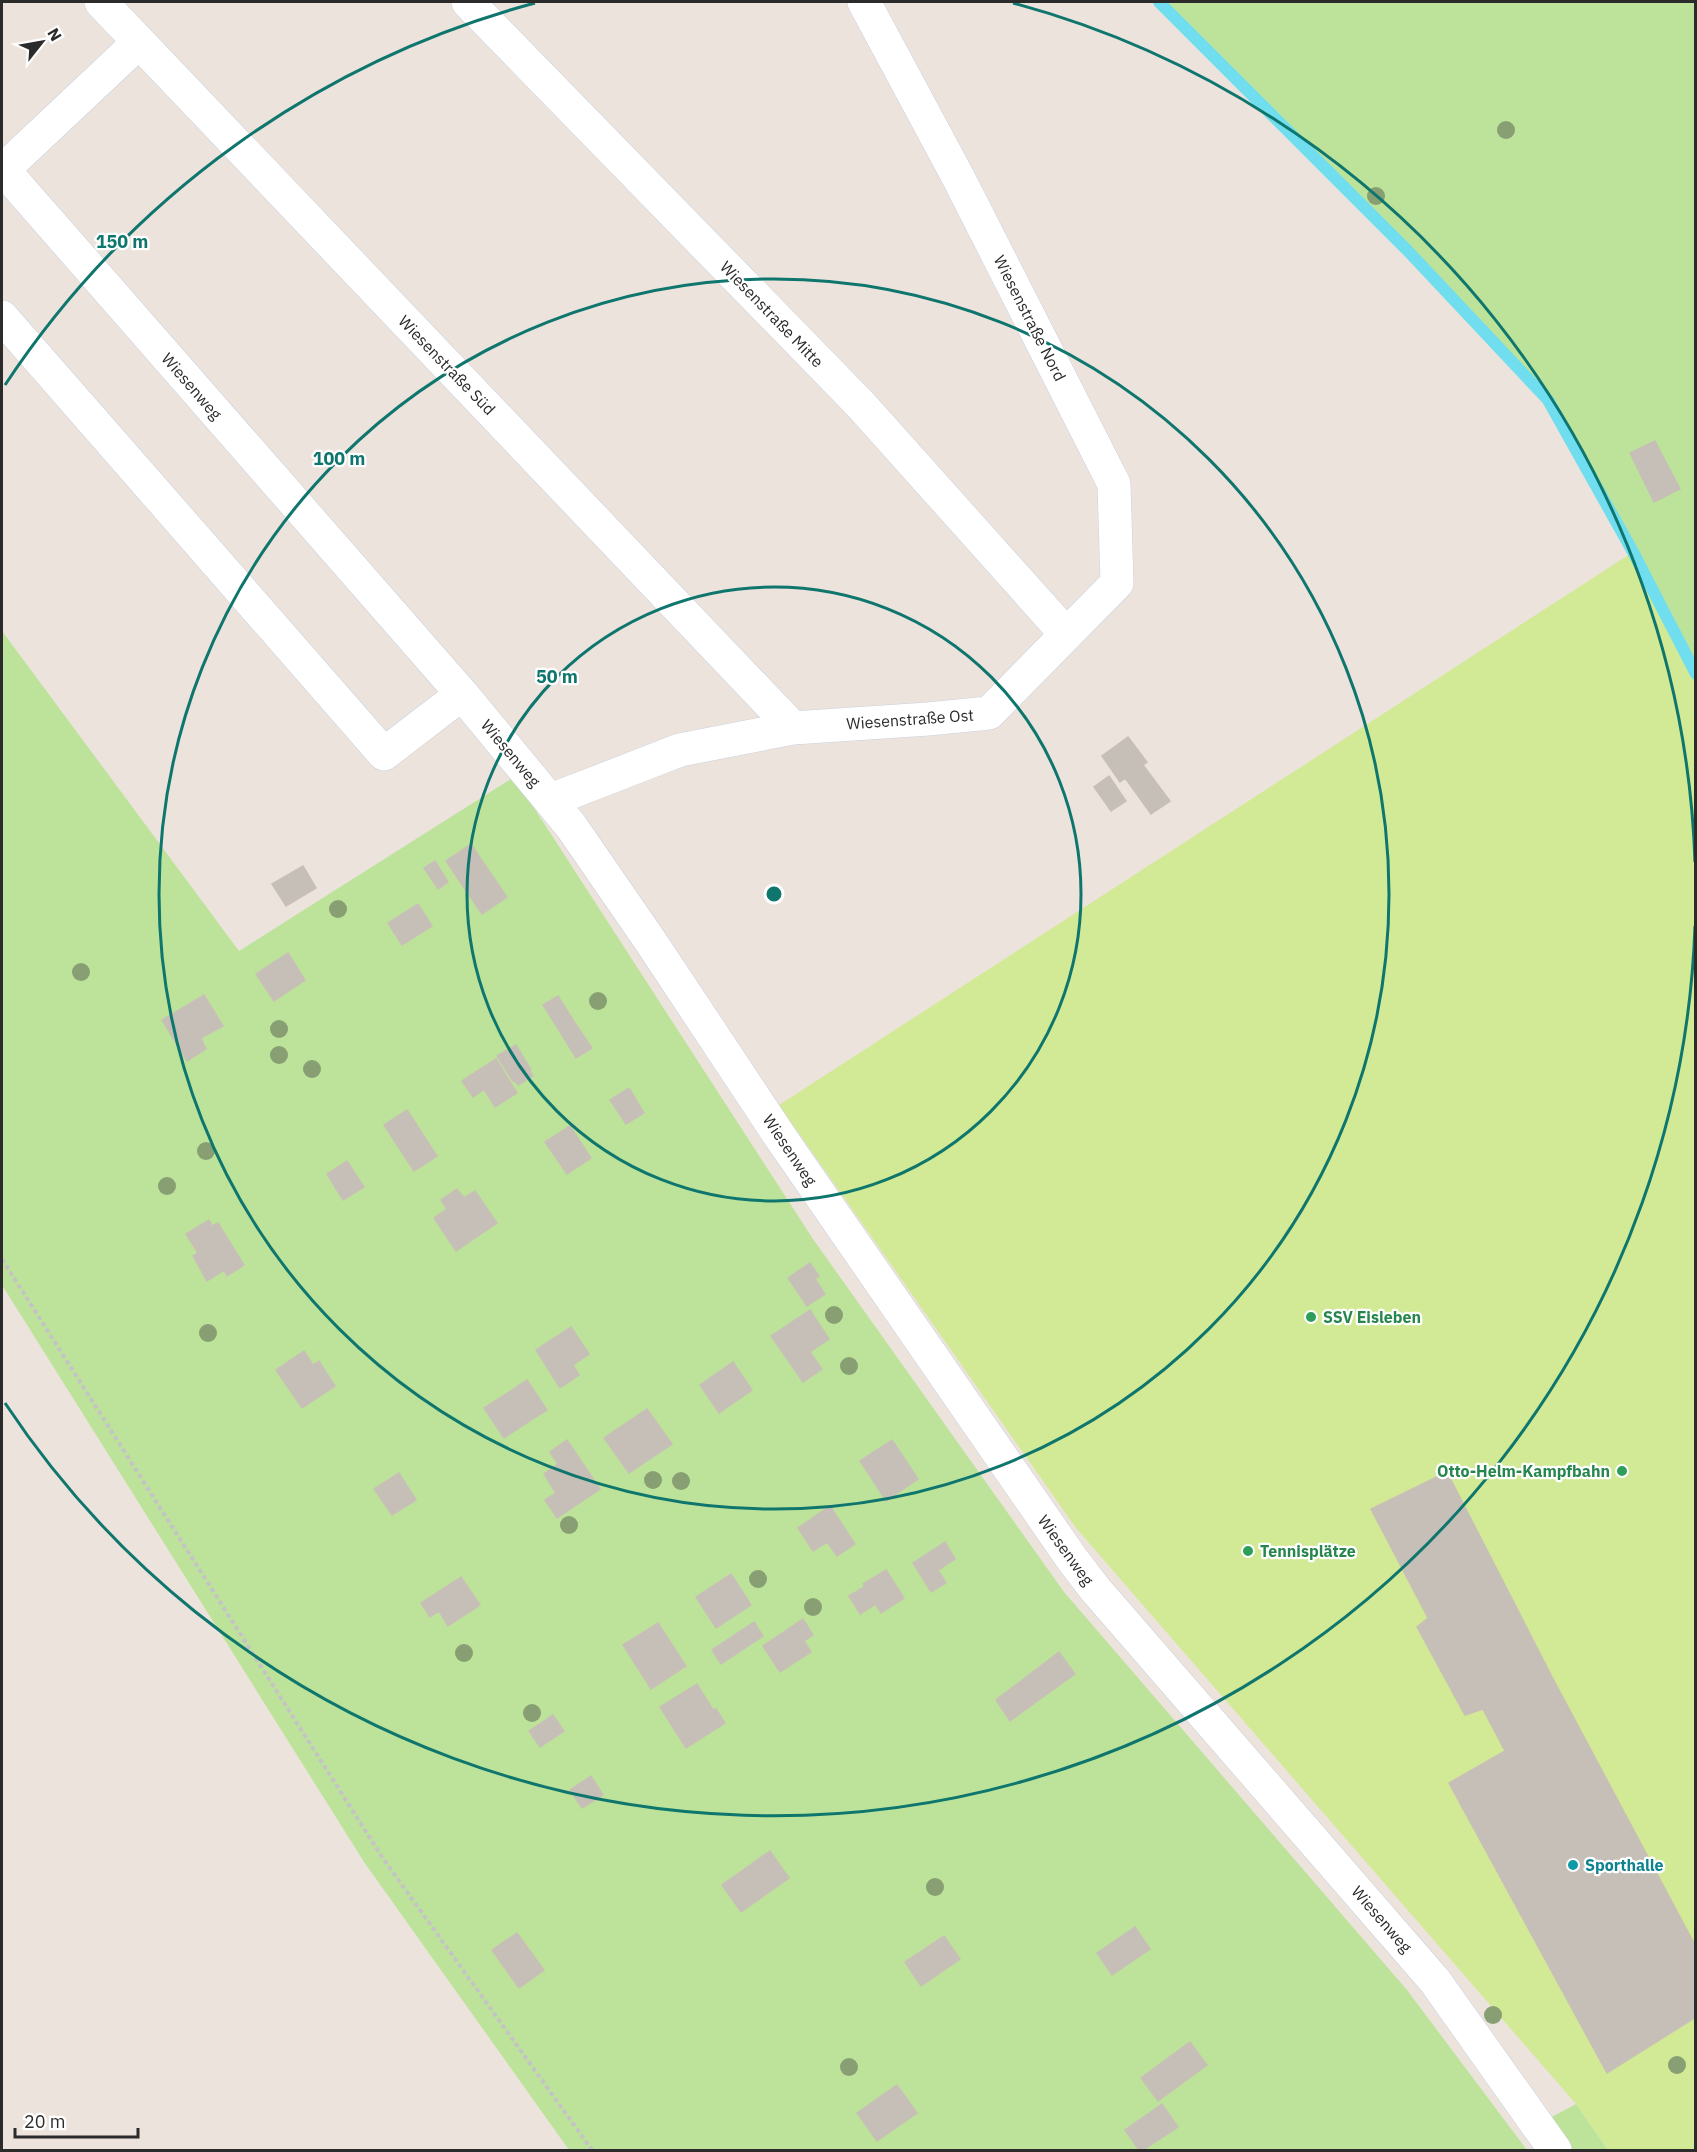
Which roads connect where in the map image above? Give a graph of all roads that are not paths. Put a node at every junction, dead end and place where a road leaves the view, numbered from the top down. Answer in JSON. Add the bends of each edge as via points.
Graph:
{"nodes":[{"id":1,"x":101,"y":2,"type":"edge"},
{"id":2,"x":468,"y":2,"type":"edge"},
{"id":3,"x":864,"y":2,"type":"edge"},
{"id":4,"x":139,"y":42,"type":"junction"},
{"id":5,"x":2,"y":169,"type":"edge"},
{"id":6,"x":2,"y":317,"type":"edge"},
{"id":7,"x":1066,"y":634,"type":"junction"},
{"id":8,"x":462,"y":694,"type":"junction"},
{"id":9,"x":793,"y":728,"type":"junction"},
{"id":10,"x":550,"y":800,"type":"junction"},
{"id":11,"x":1555,"y":2151,"type":"edge"}],
"edges":[{"from":1,"to":4,"type":"street","name":"Wiesenstraße Süd"},
{"from":2,"to":7,"type":"street","name":"Wiesenstraße Mitte","via":[[861,405]]},
{"from":3,"to":7,"type":"street","name":"Wiesenstraße Nord","via":[[1114,484],[1117,583]]},
{"from":4,"to":5,"type":"street"},
{"from":4,"to":9,"type":"street","name":"Wiesenstraße Süd"},
{"from":5,"to":8,"type":"street","name":"Wiesenweg"},
{"from":6,"to":8,"type":"street","via":[[384,754]]},
{"from":7,"to":9,"type":"street","name":"Wiesenstraße Ost","via":[[989,713]]},
{"from":8,"to":10,"type":"street","name":"Wiesenweg"},
{"from":9,"to":10,"type":"street","name":"Wiesenstraße Ost","via":[[680,750]]},
{"from":10,"to":11,"type":"street","name":"Wiesenweg","via":[[594,858],[783,1141],[1072,1559],[1434,1981]]}]}
